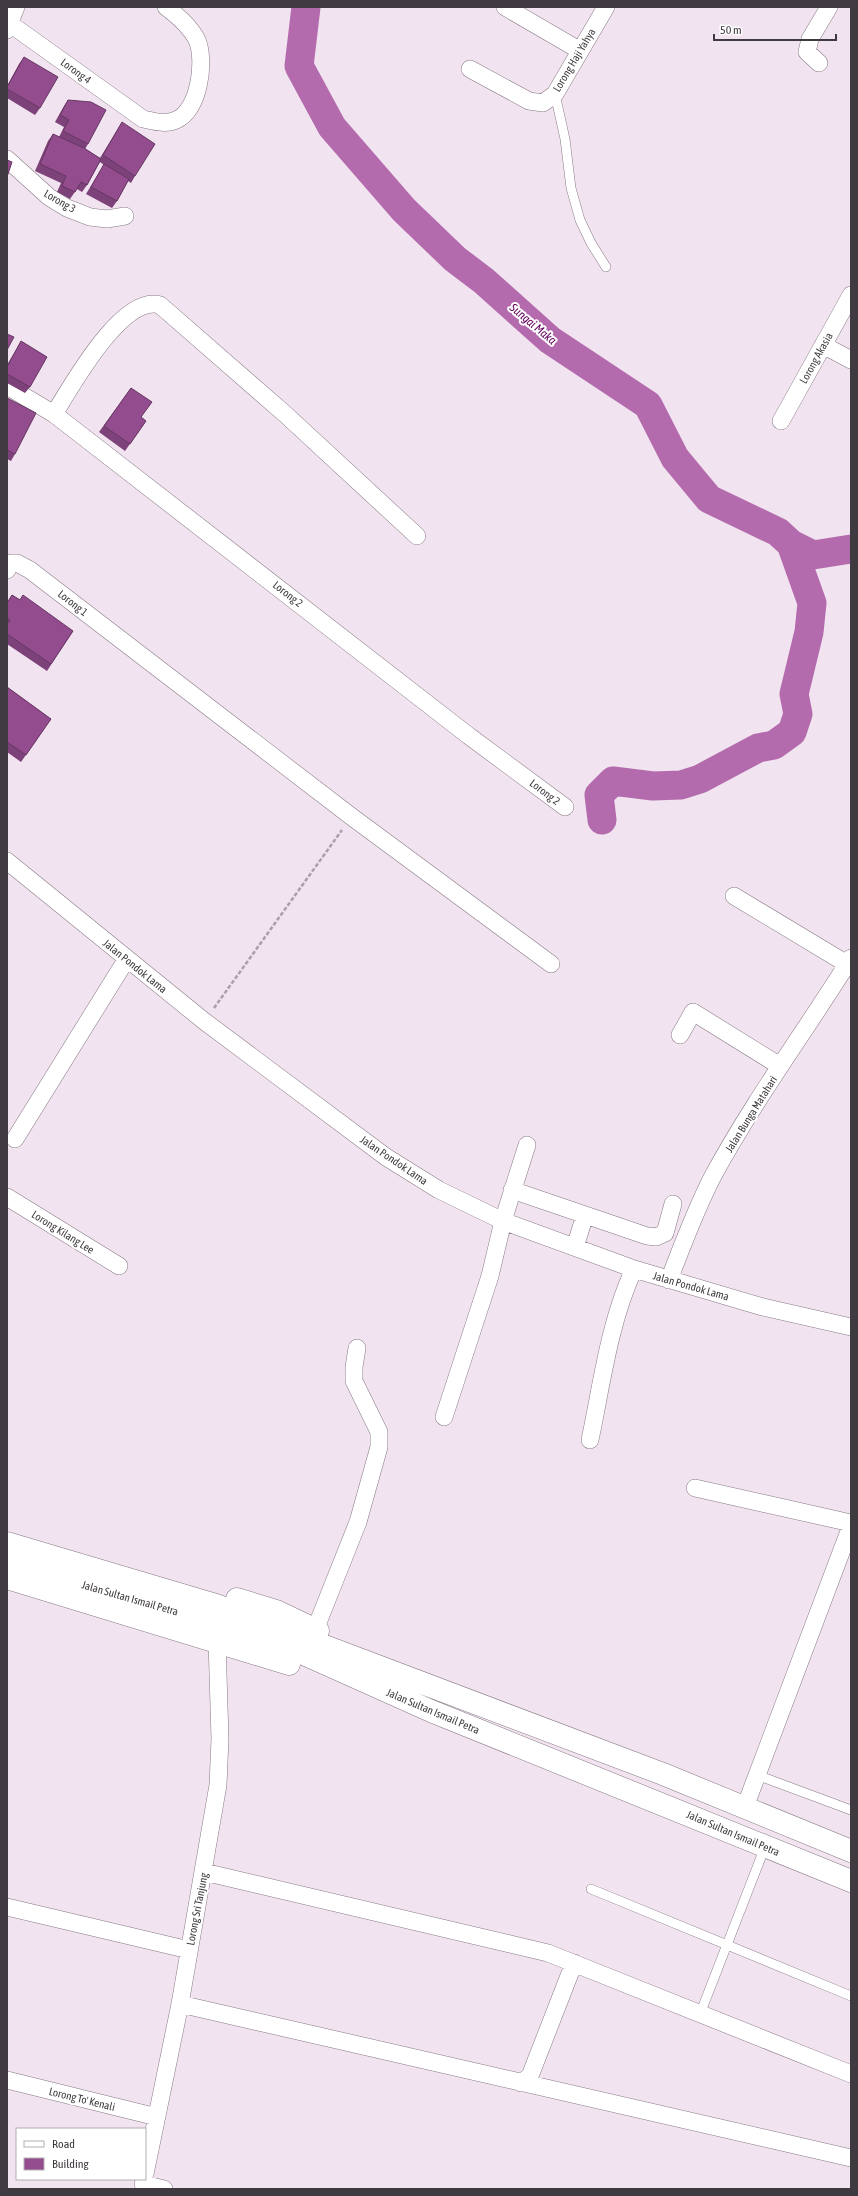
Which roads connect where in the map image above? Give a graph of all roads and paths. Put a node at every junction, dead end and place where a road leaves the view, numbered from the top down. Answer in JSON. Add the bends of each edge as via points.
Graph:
{"nodes":[{"id":1,"x":16,"y":7,"type":"edge"},
{"id":2,"x":166,"y":7,"type":"edge"},
{"id":3,"x":505,"y":7,"type":"edge"},
{"id":4,"x":606,"y":7,"type":"edge"},
{"id":5,"x":829,"y":7,"type":"edge"},
{"id":6,"x":8,"y":26,"type":"edge"},
{"id":7,"x":579,"y":50,"type":"junction"},
{"id":8,"x":819,"y":62,"type":"dead end"},
{"id":9,"x":470,"y":69,"type":"dead end"},
{"id":10,"x":555,"y":94,"type":"junction"},
{"id":11,"x":7,"y":159,"type":"edge"},
{"id":12,"x":125,"y":216,"type":"dead end"},
{"id":13,"x":606,"y":267,"type":"dead end"},
{"id":14,"x":851,"y":295,"type":"edge"},
{"id":15,"x":824,"y":345,"type":"junction"},
{"id":16,"x":851,"y":360,"type":"edge"},
{"id":17,"x":7,"y":386,"type":"edge"},
{"id":18,"x":54,"y":414,"type":"junction"},
{"id":19,"x":781,"y":421,"type":"dead end"},
{"id":20,"x":417,"y":536,"type":"dead end"},
{"id":21,"x":7,"y":570,"type":"edge"},
{"id":22,"x":566,"y":807,"type":"dead end"},
{"id":23,"x":352,"y":817,"type":"junction"},
{"id":24,"x":7,"y":860,"type":"edge"},
{"id":25,"x":734,"y":896,"type":"dead end"},
{"id":26,"x":126,"y":960,"type":"junction"},
{"id":27,"x":849,"y":961,"type":"edge"},
{"id":28,"x":551,"y":964,"type":"dead end"},
{"id":29,"x":204,"y":1021,"type":"junction"},
{"id":30,"x":680,"y":1035,"type":"dead end"},
{"id":31,"x":780,"y":1066,"type":"junction"},
{"id":32,"x":15,"y":1139,"type":"dead end"},
{"id":33,"x":527,"y":1145,"type":"dead end"},
{"id":34,"x":512,"y":1190,"type":"junction"},
{"id":35,"x":7,"y":1197,"type":"edge"},
{"id":36,"x":672,"y":1204,"type":"dead end"},
{"id":37,"x":585,"y":1215,"type":"junction"},
{"id":38,"x":503,"y":1221,"type":"junction"},
{"id":39,"x":576,"y":1247,"type":"junction"},
{"id":40,"x":119,"y":1266,"type":"dead end"},
{"id":41,"x":634,"y":1269,"type":"junction"},
{"id":42,"x":669,"y":1280,"type":"junction"},
{"id":43,"x":851,"y":1327,"type":"edge"},
{"id":44,"x":357,"y":1348,"type":"dead end"},
{"id":45,"x":444,"y":1417,"type":"dead end"},
{"id":46,"x":590,"y":1440,"type":"dead end"},
{"id":47,"x":695,"y":1488,"type":"dead end"},
{"id":48,"x":851,"y":1525,"type":"edge"},
{"id":49,"x":7,"y":1532,"type":"edge"},
{"id":50,"x":7,"y":1543,"type":"edge"},
{"id":51,"x":7,"y":1562,"type":"edge"},
{"id":52,"x":7,"y":1578,"type":"edge"},
{"id":53,"x":215,"y":1623,"type":"junction"},
{"id":54,"x":315,"y":1630,"type":"junction"},
{"id":55,"x":420,"y":1684,"type":"junction"},
{"id":56,"x":757,"y":1775,"type":"junction"},
{"id":57,"x":745,"y":1807,"type":"junction"},
{"id":58,"x":851,"y":1810,"type":"edge"},
{"id":59,"x":765,"y":1847,"type":"junction"},
{"id":60,"x":851,"y":1851,"type":"edge"},
{"id":61,"x":204,"y":1872,"type":"junction"},
{"id":62,"x":851,"y":1881,"type":"edge"},
{"id":63,"x":591,"y":1889,"type":"dead end"},
{"id":64,"x":7,"y":1907,"type":"edge"},
{"id":65,"x":727,"y":1944,"type":"junction"},
{"id":66,"x":189,"y":1950,"type":"junction"},
{"id":67,"x":574,"y":1963,"type":"junction"},
{"id":68,"x":851,"y":1996,"type":"edge"},
{"id":69,"x":180,"y":2004,"type":"junction"},
{"id":70,"x":700,"y":2014,"type":"junction"},
{"id":71,"x":851,"y":2074,"type":"edge"},
{"id":72,"x":7,"y":2080,"type":"edge"},
{"id":73,"x":521,"y":2083,"type":"junction"},
{"id":74,"x":157,"y":2117,"type":"junction"},
{"id":75,"x":851,"y":2158,"type":"edge"},
{"id":76,"x":146,"y":2168,"type":"edge"},
{"id":77,"x":143,"y":2182,"type":"edge"},
{"id":78,"x":164,"y":2189,"type":"edge"}],
"edges":[{"from":1,"to":6,"type":"street"},
{"from":2,"to":6,"type":"street","name":"Lorong 4","via":[[187,26],[197,41],[201,61],[199,83],[192,104],[177,120],[162,123],[143,119]]},
{"from":3,"to":7,"type":"street"},
{"from":4,"to":7,"type":"street","name":"Lorong Haji Yahya"},
{"from":5,"to":8,"type":"street","via":[[810,39],[807,52]]},
{"from":7,"to":10,"type":"street","name":"Lorong Haji Yahya"},
{"from":9,"to":10,"type":"street","name":"Lorong Haji Yahya","via":[[529,101],[543,103]]},
{"from":10,"to":13,"type":"lane","via":[[580,220]]},
{"from":11,"to":12,"type":"street","name":"Lorong 3","via":[[49,197],[67,208],[90,217],[107,219]]},
{"from":14,"to":15,"type":"street","name":"Lorong Akasia"},
{"from":15,"to":16,"type":"street"},
{"from":15,"to":19,"type":"street","name":"Lorong Akasia"},
{"from":17,"to":18,"type":"street","name":"Lorong 2"},
{"from":18,"to":20,"type":"street","via":[[88,359],[126,314],[152,302],[160,305],[285,414]]},
{"from":18,"to":22,"type":"street","name":"Lorong 2","via":[[469,736]]},
{"from":21,"to":23,"type":"street","name":"Lorong 1","via":[[11,563],[17,563],[30,570]]},
{"from":23,"to":28,"type":"street"},
{"from":23,"to":29,"type":"path"},
{"from":24,"to":26,"type":"street","name":"Jalan Pondok Lama"},
{"from":25,"to":27,"type":"street"},
{"from":26,"to":29,"type":"street","name":"Jalan Pondok Lama"},
{"from":26,"to":32,"type":"street"},
{"from":27,"to":31,"type":"street","name":"Jalan Bunga Matahari"},
{"from":29,"to":38,"type":"street","name":"Jalan Pondok Lama","via":[[386,1157],[439,1190]]},
{"from":30,"to":31,"type":"street","via":[[693,1012]]},
{"from":31,"to":42,"type":"street","name":"Jalan Bunga Matahari","via":[[714,1173],[691,1221]]},
{"from":33,"to":34,"type":"street"},
{"from":34,"to":37,"type":"street"},
{"from":34,"to":38,"type":"street"},
{"from":35,"to":40,"type":"street","name":"Lorong Kilang Lee"},
{"from":36,"to":37,"type":"street","via":[[665,1233],[656,1237]]},
{"from":37,"to":39,"type":"street"},
{"from":38,"to":39,"type":"street","name":"Jalan Pondok Lama"},
{"from":38,"to":45,"type":"street","via":[[490,1276]]},
{"from":39,"to":41,"type":"street","name":"Jalan Pondok Lama"},
{"from":41,"to":42,"type":"street","name":"Jalan Pondok Lama"},
{"from":41,"to":46,"type":"street","via":[[615,1316]]},
{"from":42,"to":43,"type":"street","name":"Jalan Pondok Lama","via":[[763,1307]]},
{"from":44,"to":54,"type":"street","via":[[354,1382],[379,1432],[379,1447],[358,1522]]},
{"from":47,"to":48,"type":"street"},
{"from":48,"to":56,"type":"street"},
{"from":49,"to":54,"type":"main road","via":[[276,1611]]},
{"from":50,"to":53,"type":"main road","name":"Jalan Sultan Ismail Petra"},
{"from":51,"to":53,"type":"main road","name":"Jalan Sultan Ismail Petra"},
{"from":52,"to":53,"type":"main road"},
{"from":53,"to":55,"type":"main road","name":"Jalan Sultan Ismail Petra"},
{"from":53,"to":59,"type":"main road","name":"Jalan Sultan Ismail Petra","via":[[709,1822]]},
{"from":53,"to":61,"type":"street","name":"Lorong Sri Tanjung","via":[[220,1739],[218,1785]]},
{"from":54,"to":55,"type":"main road"},
{"from":55,"to":57,"type":"main road","name":"Jalan Sultan Ismail Petra"},
{"from":56,"to":57,"type":"street"},
{"from":56,"to":58,"type":"lane"},
{"from":57,"to":60,"type":"main road","name":"Jalan Sultan Ismail Petra"},
{"from":59,"to":62,"type":"main road","name":"Jalan Sultan Ismail Petra"},
{"from":59,"to":65,"type":"lane"},
{"from":61,"to":66,"type":"street","name":"Lorong Sri Tanjung"},
{"from":61,"to":67,"type":"street","via":[[526,1947]]},
{"from":63,"to":65,"type":"lane"},
{"from":64,"to":66,"type":"street"},
{"from":65,"to":68,"type":"lane"},
{"from":65,"to":70,"type":"lane"},
{"from":66,"to":69,"type":"street","name":"Lorong Sri Tanjung"},
{"from":67,"to":70,"type":"street"},
{"from":67,"to":73,"type":"street","via":[[530,2076]]},
{"from":69,"to":73,"type":"street"},
{"from":69,"to":74,"type":"street","name":"Lorong Sri Tanjung"},
{"from":70,"to":71,"type":"street"},
{"from":72,"to":74,"type":"street","name":"Lorong To' Kenali"},
{"from":73,"to":75,"type":"street"},
{"from":74,"to":76,"type":"street","name":"Lorong Sri Tanjung"},
{"from":77,"to":78,"type":"street"}]}
